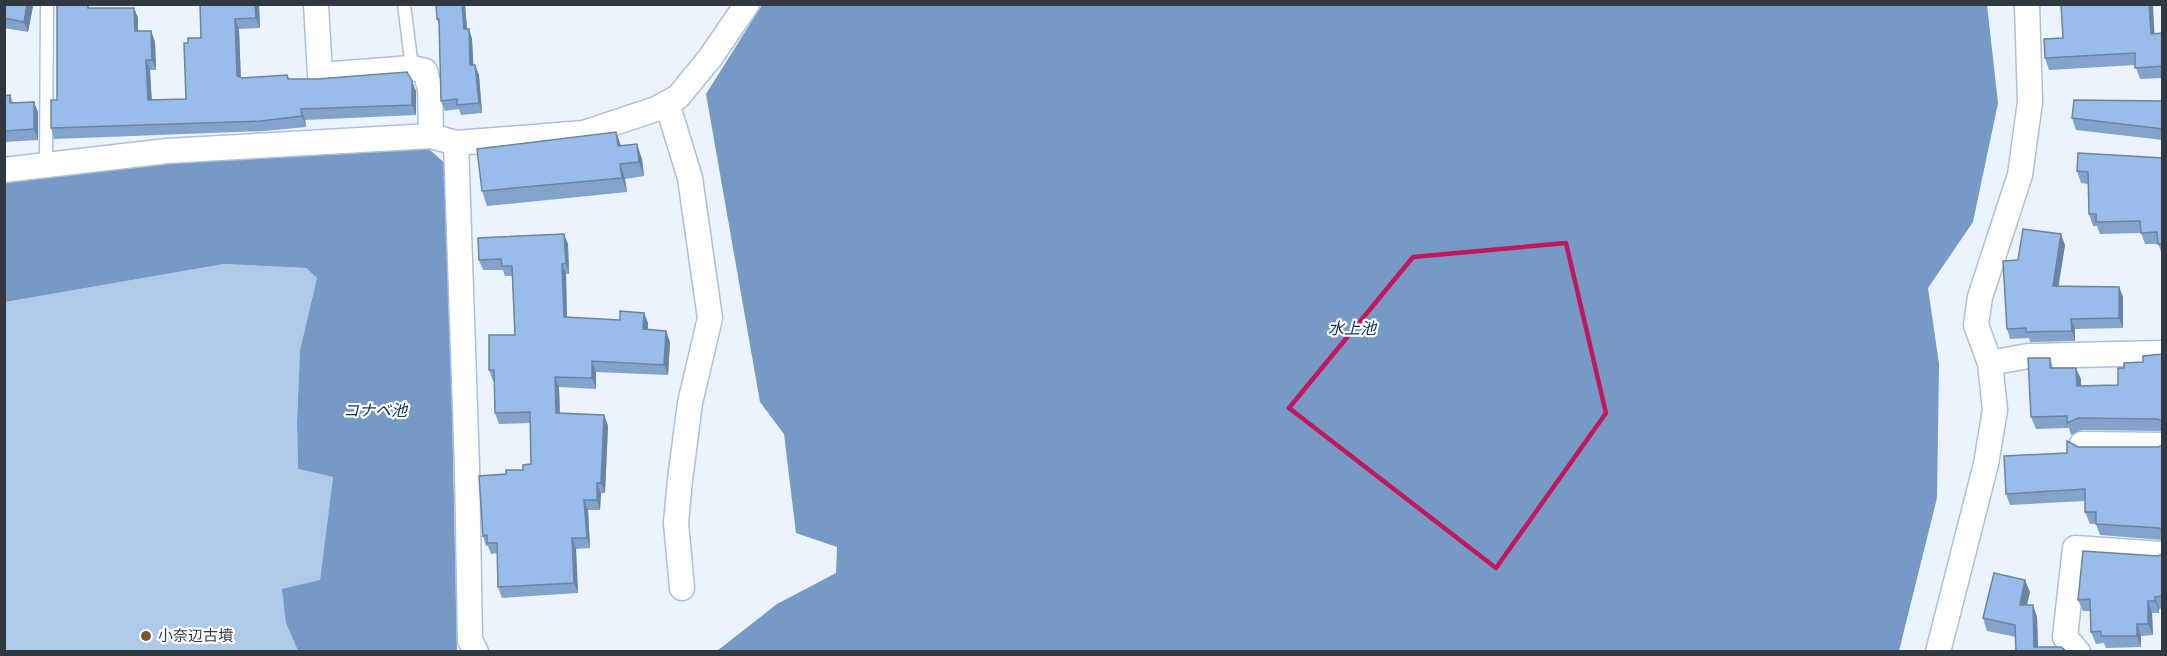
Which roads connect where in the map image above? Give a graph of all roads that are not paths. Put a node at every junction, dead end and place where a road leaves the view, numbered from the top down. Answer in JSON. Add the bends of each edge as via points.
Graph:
{"nodes":[{"id":1,"x":316,"y":4,"type":"edge"},
{"id":2,"x":404,"y":4,"type":"edge"},
{"id":3,"x":747,"y":4,"type":"edge"},
{"id":4,"x":2027,"y":4,"type":"edge"},
{"id":5,"x":47,"y":6,"type":"edge"},
{"id":6,"x":412,"y":68,"type":"junction"},
{"id":7,"x":667,"y":103,"type":"junction"},
{"id":8,"x":431,"y":136,"type":"junction"},
{"id":9,"x":456,"y":143,"type":"junction"},
{"id":10,"x":46,"y":166,"type":"junction"},
{"id":11,"x":4,"y":170,"type":"edge"},
{"id":12,"x":2163,"y":353,"type":"edge"},
{"id":13,"x":1990,"y":363,"type":"junction"},
{"id":14,"x":2082,"y":444,"type":"edge"},
{"id":15,"x":2163,"y":445,"type":"edge"},
{"id":16,"x":2163,"y":554,"type":"edge"},
{"id":17,"x":682,"y":588,"type":"dead end"},
{"id":18,"x":476,"y":651,"type":"edge"},
{"id":19,"x":1938,"y":651,"type":"edge"},
{"id":20,"x":2078,"y":651,"type":"edge"}],
"edges":[{"from":1,"to":6,"type":"street","via":[[320,75]]},
{"from":2,"to":6,"type":"lane"},
{"from":3,"to":7,"type":"street","via":[[710,58],[678,97]]},
{"from":4,"to":13,"type":"street","via":[[2030,102],[2020,175],[1980,297],[1976,325]]},
{"from":5,"to":10,"type":"lane"},
{"from":6,"to":8,"type":"street","via":[[425,71],[430,89]]},
{"from":7,"to":9,"type":"street","via":[[584,133]]},
{"from":7,"to":17,"type":"street","via":[[690,178],[710,318],[690,403],[680,480],[676,523]]},
{"from":8,"to":9,"type":"street"},
{"from":8,"to":10,"type":"street","via":[[167,151]]},
{"from":9,"to":18,"type":"street","via":[[470,640]]},
{"from":10,"to":11,"type":"street"},
{"from":12,"to":13,"type":"street","via":[[2039,355]]},
{"from":13,"to":19,"type":"street","via":[[1995,410],[1988,454]]},
{"from":14,"to":15,"type":"street"},
{"from":16,"to":20,"type":"street","via":[[2075,548],[2065,637]]}]}
